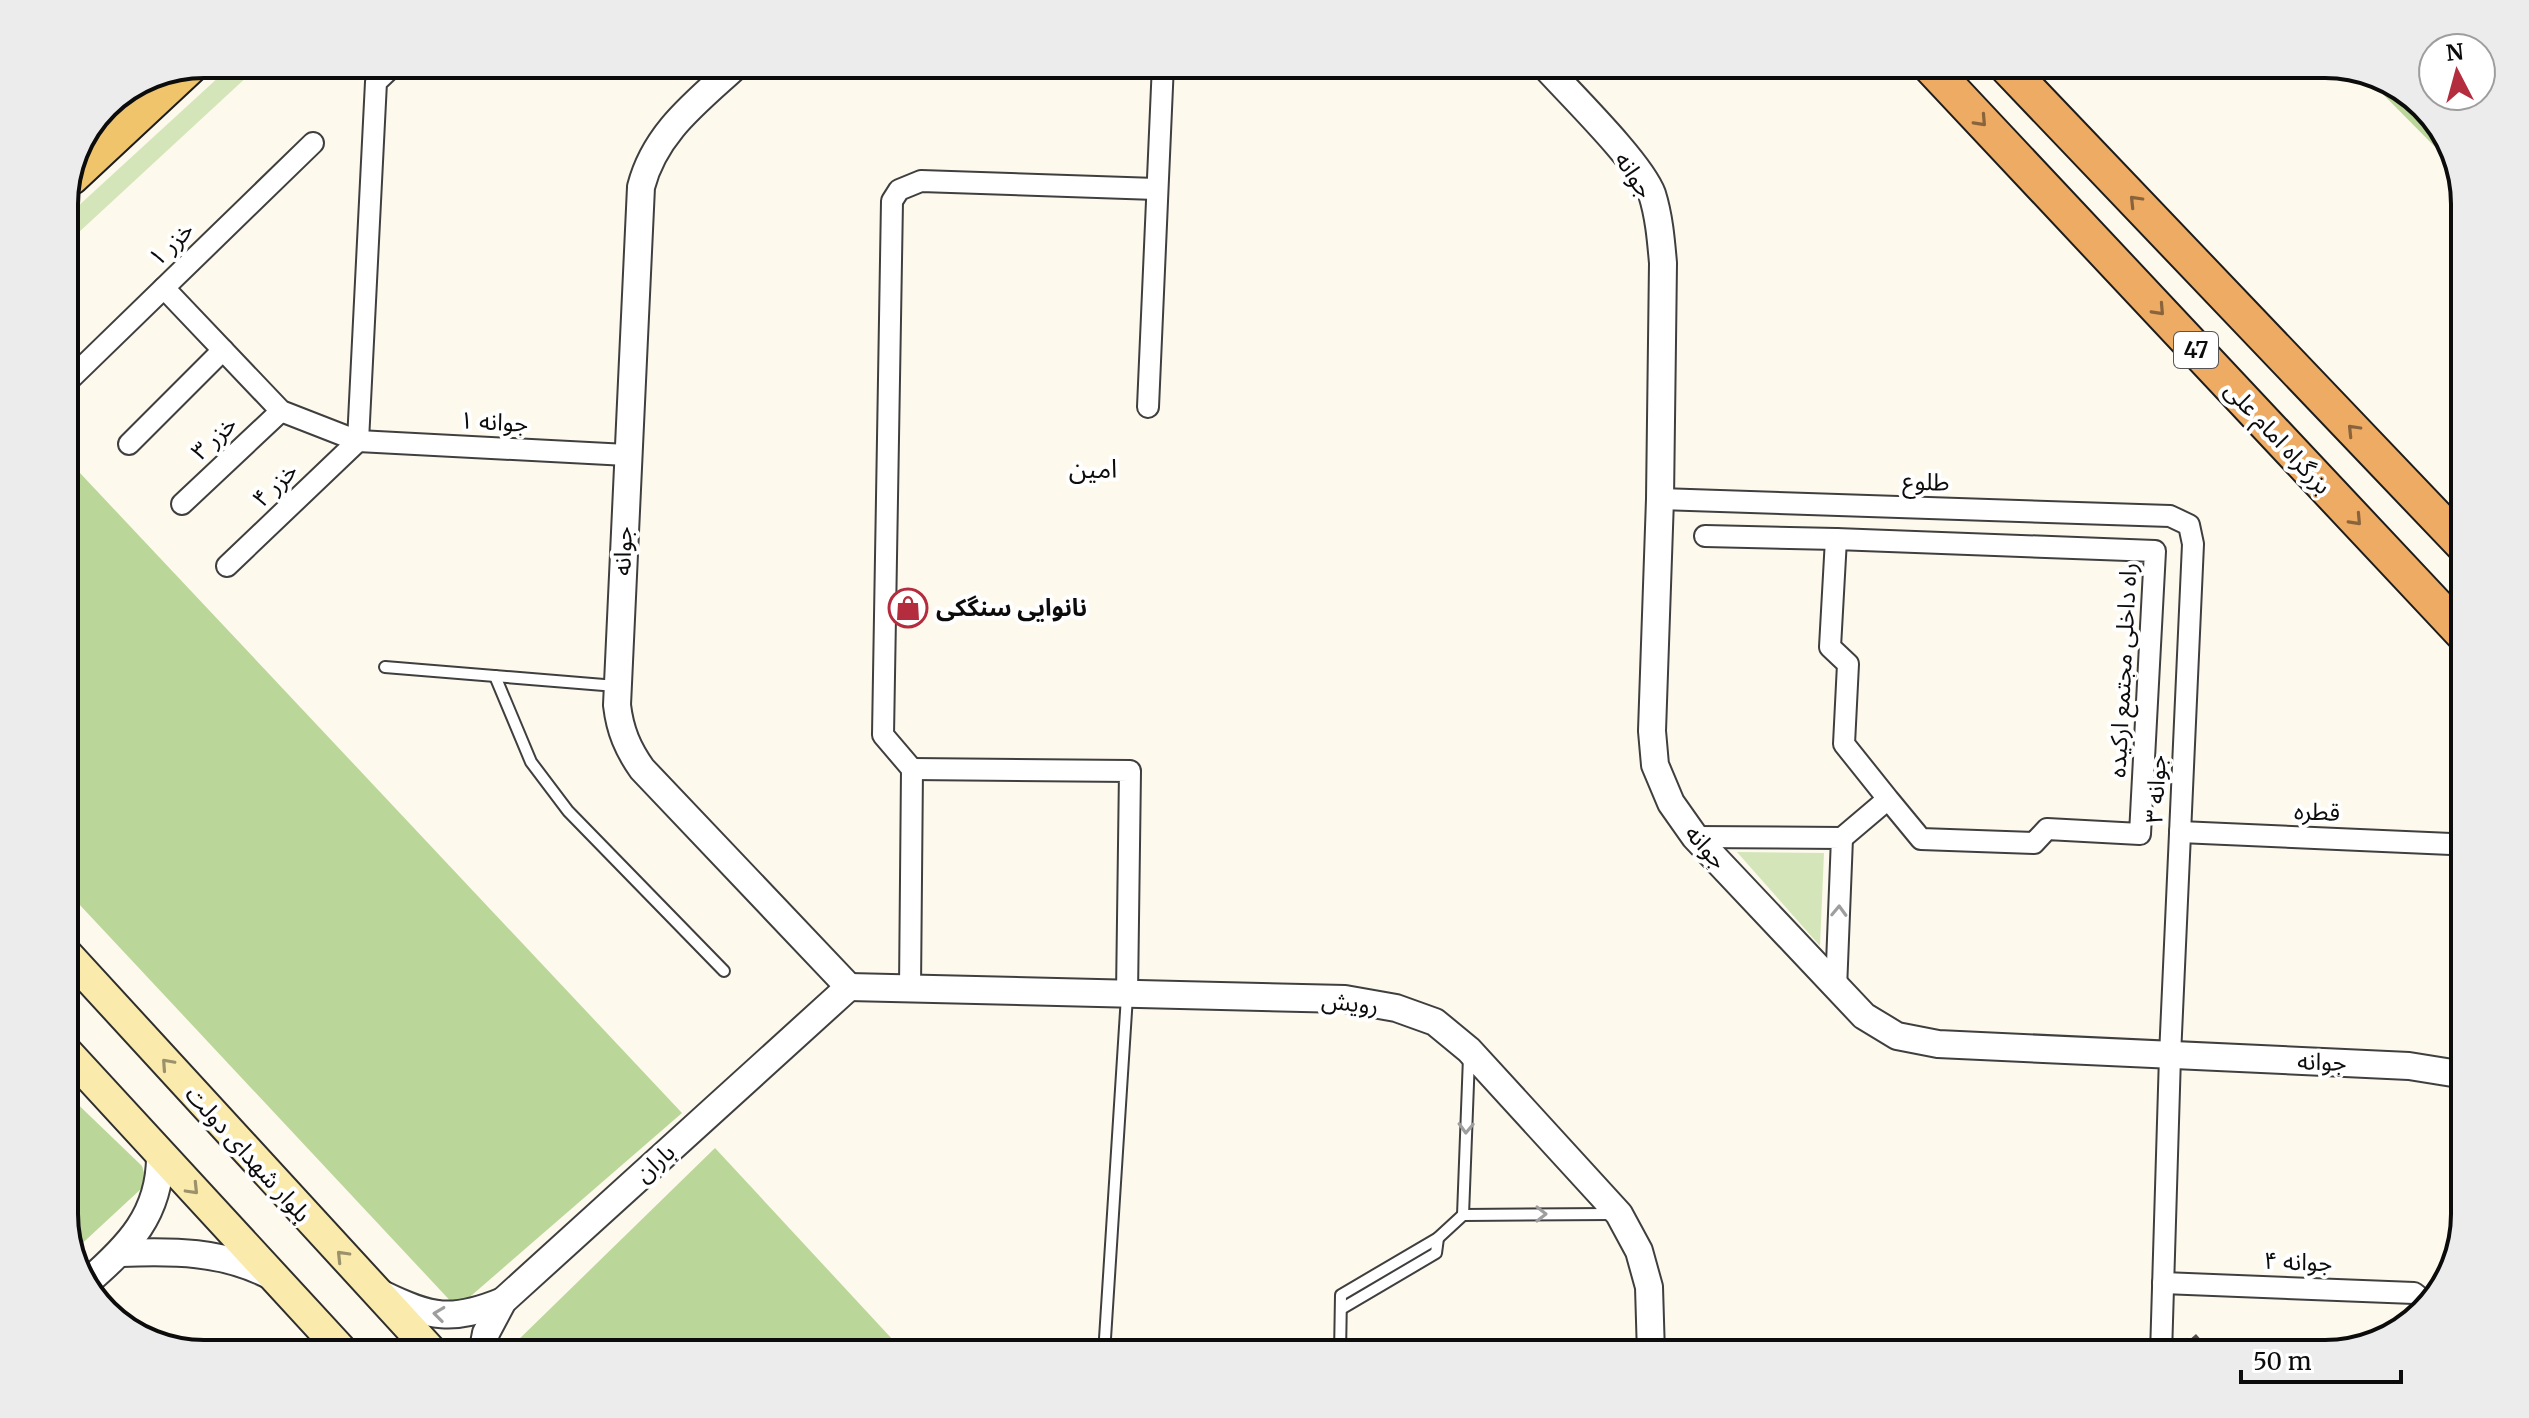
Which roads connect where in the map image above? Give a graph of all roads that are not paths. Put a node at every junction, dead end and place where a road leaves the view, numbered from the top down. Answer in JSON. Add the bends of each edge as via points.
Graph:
{"nodes":[{"id":1,"x":380,"y":78,"type":"edge"},
{"id":2,"x":723,"y":78,"type":"edge"},
{"id":3,"x":1162,"y":78,"type":"edge"},
{"id":4,"x":1556,"y":78,"type":"edge"},
{"id":5,"x":1941,"y":78,"type":"edge"},
{"id":6,"x":2017,"y":78,"type":"edge"},
{"id":7,"x":169,"y":84,"type":"edge"},
{"id":8,"x":313,"y":143,"type":"dead end"},
{"id":9,"x":84,"y":166,"type":"edge"},
{"id":10,"x":1156,"y":189,"type":"junction"},
{"id":11,"x":164,"y":288,"type":"junction"},
{"id":12,"x":223,"y":350,"type":"junction"},
{"id":13,"x":78,"y":371,"type":"edge"},
{"id":14,"x":1148,"y":407,"type":"dead end"},
{"id":15,"x":281,"y":411,"type":"junction"},
{"id":16,"x":358,"y":441,"type":"junction"},
{"id":17,"x":129,"y":444,"type":"dead end"},
{"id":18,"x":627,"y":455,"type":"junction"},
{"id":19,"x":1660,"y":499,"type":"junction"},
{"id":20,"x":182,"y":504,"type":"dead end"},
{"id":21,"x":2189,"y":525,"type":"joint"},
{"id":22,"x":2451,"y":532,"type":"edge"},
{"id":23,"x":1705,"y":536,"type":"dead end"},
{"id":24,"x":1836,"y":539,"type":"junction"},
{"id":25,"x":227,"y":566,"type":"dead end"},
{"id":26,"x":2451,"y":621,"type":"edge"},
{"id":27,"x":385,"y":667,"type":"dead end"},
{"id":28,"x":495,"y":676,"type":"junction"},
{"id":29,"x":618,"y":686,"type":"junction"},
{"id":30,"x":912,"y":769,"type":"junction"},
{"id":31,"x":1888,"y":799,"type":"junction"},
{"id":32,"x":2180,"y":832,"type":"junction"},
{"id":33,"x":1695,"y":837,"type":"junction"},
{"id":34,"x":1842,"y":838,"type":"junction"},
{"id":35,"x":2451,"y":844,"type":"dead end"},
{"id":36,"x":78,"y":966,"type":"edge"},
{"id":37,"x":724,"y":971,"type":"dead end"},
{"id":38,"x":849,"y":987,"type":"junction"},
{"id":39,"x":910,"y":988,"type":"junction"},
{"id":40,"x":1836,"y":989,"type":"junction"},
{"id":41,"x":1127,"y":994,"type":"junction"},
{"id":42,"x":1469,"y":1050,"type":"junction"},
{"id":43,"x":2170,"y":1056,"type":"junction"},
{"id":44,"x":78,"y":1064,"type":"edge"},
{"id":45,"x":2451,"y":1073,"type":"edge"},
{"id":46,"x":160,"y":1154,"type":"junction"},
{"id":47,"x":1619,"y":1214,"type":"junction"},
{"id":48,"x":1463,"y":1215,"type":"junction"},
{"id":49,"x":121,"y":1253,"type":"junction"},
{"id":50,"x":94,"y":1276,"type":"edge"},
{"id":51,"x":279,"y":1280,"type":"junction"},
{"id":52,"x":2163,"y":1283,"type":"junction"},
{"id":53,"x":377,"y":1292,"type":"junction"},
{"id":54,"x":2419,"y":1297,"type":"edge"},
{"id":55,"x":503,"y":1301,"type":"junction"},
{"id":56,"x":333,"y":1340,"type":"edge"},
{"id":57,"x":421,"y":1340,"type":"edge"},
{"id":58,"x":485,"y":1340,"type":"edge"},
{"id":59,"x":1105,"y":1340,"type":"edge"},
{"id":60,"x":1340,"y":1340,"type":"edge"},
{"id":61,"x":1651,"y":1340,"type":"edge"},
{"id":62,"x":2161,"y":1340,"type":"edge"}],
"edges":[{"from":1,"to":16,"type":"street"},
{"from":2,"to":18,"type":"street","name":"جوانه","via":[[670,128],[641,187]]},
{"from":3,"to":10,"type":"street"},
{"from":4,"to":19,"type":"street","name":"جوانه","via":[[1651,192],[1663,263]]},
{"from":5,"to":26,"type":"highway","name":"بزرگراه امام علی","number":"47","one_way":true},
{"from":22,"to":6,"type":"highway","number":"47","one_way":true},
{"from":7,"to":9,"type":"main road"},
{"from":8,"to":11,"type":"street","name":"خزر ۱"},
{"from":10,"to":14,"type":"street"},
{"from":10,"to":30,"type":"street","via":[[921,181],[899,190],[892,201],[883,735]]},
{"from":11,"to":12,"type":"street"},
{"from":11,"to":13,"type":"street","name":"خزر ۱"},
{"from":12,"to":15,"type":"street"},
{"from":12,"to":17,"type":"street"},
{"from":15,"to":16,"type":"street","name":"جوانه ۱"},
{"from":15,"to":20,"type":"street","name":"خزر ۳"},
{"from":16,"to":18,"type":"street","name":"جوانه ۱"},
{"from":16,"to":25,"type":"street","name":"خزر ۴"},
{"from":18,"to":29,"type":"street","name":"جوانه"},
{"from":19,"to":21,"type":"street","name":"طلوع","via":[[2170,516]]},
{"from":19,"to":33,"type":"street","name":"جوانه","via":[[1655,765],[1671,803]]},
{"from":21,"to":32,"type":"street","name":"جوانه ۳","via":[[2193,544]]},
{"from":23,"to":24,"type":"street","name":"راه داخلی مجتمع ارکیده"},
{"from":24,"to":31,"type":"street","name":"راه داخلی مجتمع ارکیده","via":[[1830,647],[1848,664],[1844,744]]},
{"from":24,"to":31,"type":"street","name":"راه داخلی مجتمع ارکیده","via":[[2155,551],[2140,834],[2047,829],[2034,843],[1921,839]]},
{"from":27,"to":28,"type":"lane"},
{"from":28,"to":29,"type":"lane"},
{"from":28,"to":37,"type":"lane","via":[[531,762],[568,811]]},
{"from":29,"to":38,"type":"street","name":"جوانه","via":[[620,726],[642,769]]},
{"from":30,"to":39,"type":"street"},
{"from":30,"to":41,"type":"street","via":[[1130,771]]},
{"from":31,"to":34,"type":"street"},
{"from":32,"to":35,"type":"street","name":"قطره"},
{"from":32,"to":43,"type":"street","name":"جوانه ۳"},
{"from":33,"to":34,"type":"street"},
{"from":33,"to":40,"type":"street","name":"جوانه"},
{"from":40,"to":34,"type":"street","one_way":true},
{"from":53,"to":36,"type":"main road","name":"بلوار شهدای دولت","one_way":true},
{"from":38,"to":39,"type":"street","name":"رویش"},
{"from":38,"to":55,"type":"street","name":"باران"},
{"from":39,"to":41,"type":"street","name":"رویش"},
{"from":40,"to":43,"type":"street","name":"جوانه","via":[[1864,1016],[1897,1036],[1938,1044]]},
{"from":41,"to":42,"type":"street","name":"رویش","via":[[1345,999],[1435,1022]]},
{"from":41,"to":59,"type":"lane"},
{"from":42,"to":47,"type":"street","name":"رویش"},
{"from":42,"to":48,"type":"lane","one_way":true},
{"from":43,"to":45,"type":"street","name":"جوانه","via":[[2409,1066]]},
{"from":43,"to":52,"type":"street"},
{"from":44,"to":46,"type":"main road"},
{"from":46,"to":49,"type":"street","via":[[160,1183],[152,1206]]},
{"from":46,"to":51,"type":"main road","one_way":true},
{"from":48,"to":47,"type":"lane","one_way":true},
{"from":47,"to":61,"type":"street","name":"رویش","via":[[1639,1251],[1649,1287]]},
{"from":48,"to":60,"type":"lane","via":[[1438,1238],[1436,1253],[1341,1309]]},
{"from":49,"to":50,"type":"street"},
{"from":49,"to":51,"type":"street","via":[[193,1252],[241,1261]]},
{"from":51,"to":56,"type":"main road"},
{"from":52,"to":54,"type":"street","name":"جوانه ۴"},
{"from":52,"to":62,"type":"street"},
{"from":55,"to":53,"type":"street","one_way":true,"via":[[446,1317],[417,1311]]},
{"from":53,"to":57,"type":"main road","name":"بلوار شهدای دولت"},
{"from":55,"to":58,"type":"street","name":"باران"}]}
